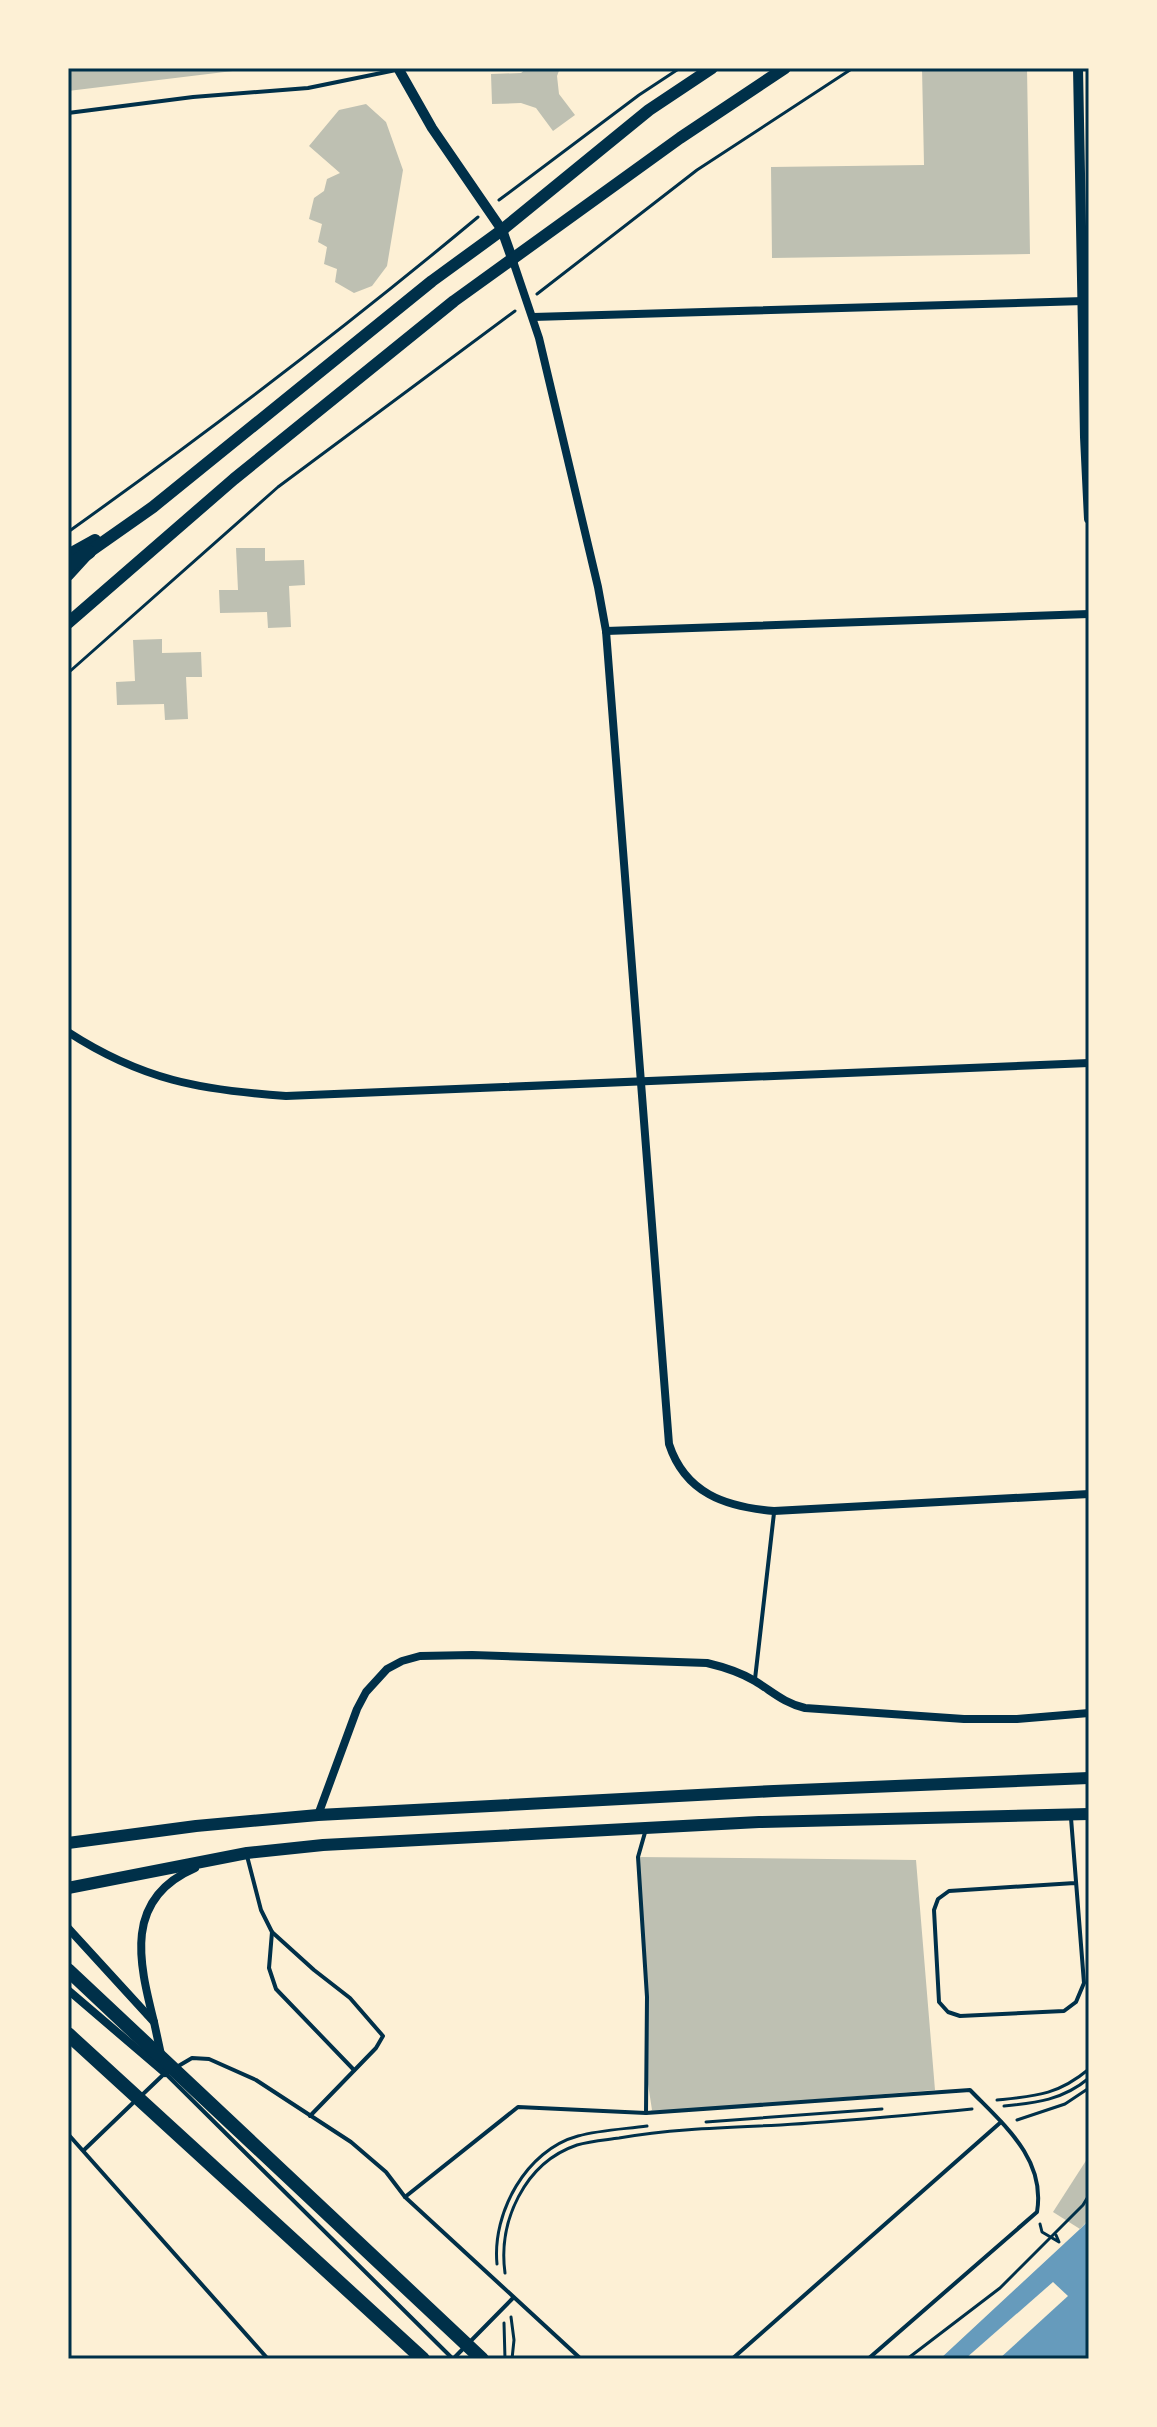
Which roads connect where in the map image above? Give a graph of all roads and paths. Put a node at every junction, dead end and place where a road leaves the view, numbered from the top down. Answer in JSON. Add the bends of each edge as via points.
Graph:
{"nodes":[{"id":1,"x":680,"y":68,"type":"edge"},
{"id":2,"x":712,"y":68,"type":"edge"},
{"id":3,"x":785,"y":68,"type":"edge"},
{"id":4,"x":853,"y":68,"type":"edge"},
{"id":5,"x":1078,"y":68,"type":"edge"},
{"id":6,"x":398,"y":69,"type":"edge"},
{"id":7,"x":68,"y":113,"type":"edge"},
{"id":8,"x":489,"y":208,"type":"junction"},
{"id":9,"x":502,"y":230,"type":"junction"},
{"id":10,"x":513,"y":261,"type":"junction"},
{"id":11,"x":528,"y":301,"type":"junction"},
{"id":12,"x":1084,"y":301,"type":"junction"},
{"id":13,"x":533,"y":317,"type":"junction"},
{"id":14,"x":153,"y":507,"type":"junction"},
{"id":15,"x":1089,"y":519,"type":"edge"},
{"id":16,"x":68,"y":532,"type":"edge"},
{"id":17,"x":89,"y":552,"type":"junction"},
{"id":18,"x":68,"y":555,"type":"edge"},
{"id":19,"x":68,"y":566,"type":"edge"},
{"id":20,"x":68,"y":575,"type":"edge"},
{"id":21,"x":88,"y":606,"type":"junction"},
{"id":22,"x":1089,"y":614,"type":"edge"},
{"id":23,"x":68,"y":623,"type":"edge"},
{"id":24,"x":68,"y":629,"type":"edge"},
{"id":25,"x":606,"y":631,"type":"junction"},
{"id":26,"x":68,"y":673,"type":"edge"},
{"id":27,"x":68,"y":1032,"type":"edge"},
{"id":28,"x":1089,"y":1063,"type":"edge"},
{"id":29,"x":641,"y":1083,"type":"junction"},
{"id":30,"x":1089,"y":1494,"type":"edge"},
{"id":31,"x":774,"y":1511,"type":"junction"},
{"id":32,"x":755,"y":1681,"type":"junction"},
{"id":33,"x":1089,"y":1713,"type":"edge"},
{"id":34,"x":1089,"y":1778,"type":"edge"},
{"id":35,"x":1089,"y":1814,"type":"edge"},
{"id":36,"x":318,"y":1815,"type":"junction"},
{"id":37,"x":1071,"y":1816,"type":"junction"},
{"id":38,"x":647,"y":1828,"type":"junction"},
{"id":39,"x":68,"y":1843,"type":"edge"},
{"id":40,"x":247,"y":1853,"type":"junction"},
{"id":41,"x":1075,"y":1883,"type":"junction"},
{"id":42,"x":68,"y":1888,"type":"edge"},
{"id":43,"x":68,"y":1928,"type":"edge"},
{"id":44,"x":272,"y":1932,"type":"junction"},
{"id":45,"x":68,"y":1970,"type":"edge"},
{"id":46,"x":68,"y":1990,"type":"edge"},
{"id":47,"x":154,"y":2022,"type":"junction"},
{"id":48,"x":68,"y":2034,"type":"edge"},
{"id":49,"x":1089,"y":2069,"type":"edge"},
{"id":50,"x":354,"y":2070,"type":"junction"},
{"id":51,"x":165,"y":2073,"type":"junction"},
{"id":52,"x":1089,"y":2078,"type":"edge"},
{"id":53,"x":1089,"y":2088,"type":"edge"},
{"id":54,"x":991,"y":2101,"type":"dead end"},
{"id":55,"x":994,"y":2107,"type":"dead end"},
{"id":56,"x":883,"y":2109,"type":"dead end"},
{"id":57,"x":979,"y":2109,"type":"dead end"},
{"id":58,"x":646,"y":2113,"type":"junction"},
{"id":59,"x":310,"y":2116,"type":"junction"},
{"id":60,"x":695,"y":2122,"type":"dead end"},
{"id":61,"x":1001,"y":2122,"type":"junction"},
{"id":62,"x":657,"y":2125,"type":"dead end"},
{"id":63,"x":68,"y":2134,"type":"edge"},
{"id":64,"x":84,"y":2150,"type":"junction"},
{"id":65,"x":1089,"y":2195,"type":"edge"},
{"id":66,"x":405,"y":2197,"type":"junction"},
{"id":67,"x":1042,"y":2232,"type":"dead end"},
{"id":68,"x":1055,"y":2233,"type":"junction"},
{"id":69,"x":497,"y":2269,"type":"dead end"},
{"id":70,"x":506,"y":2277,"type":"dead end"},
{"id":71,"x":514,"y":2297,"type":"junction"},
{"id":72,"x":510,"y":2308,"type":"dead end"},
{"id":73,"x":504,"y":2320,"type":"dead end"},
{"id":74,"x":268,"y":2359,"type":"edge"},
{"id":75,"x":423,"y":2359,"type":"edge"},
{"id":76,"x":453,"y":2359,"type":"edge"},
{"id":77,"x":482,"y":2359,"type":"edge"},
{"id":78,"x":505,"y":2359,"type":"edge"},
{"id":79,"x":512,"y":2359,"type":"edge"},
{"id":80,"x":581,"y":2359,"type":"edge"},
{"id":81,"x":732,"y":2359,"type":"edge"},
{"id":82,"x":868,"y":2359,"type":"edge"},
{"id":83,"x":907,"y":2359,"type":"edge"}],
"edges":[{"from":1,"to":8,"type":"path"},
{"from":2,"to":9,"type":"main road","via":[[649,110]]},
{"from":3,"to":10,"type":"main road"},
{"from":4,"to":11,"type":"path","via":[[697,170]]},
{"from":5,"to":12,"type":"street"},
{"from":6,"to":7,"type":"lane","via":[[308,88]]},
{"from":6,"to":8,"type":"street"},
{"from":8,"to":9,"type":"street"},
{"from":8,"to":16,"type":"path","via":[[387,293]]},
{"from":9,"to":10,"type":"street"},
{"from":9,"to":14,"type":"main road"},
{"from":10,"to":11,"type":"street"},
{"from":10,"to":21,"type":"main road","via":[[454,301],[258,459]]},
{"from":11,"to":13,"type":"street"},
{"from":11,"to":26,"type":"path","via":[[278,487]]},
{"from":12,"to":13,"type":"street"},
{"from":12,"to":15,"type":"street"},
{"from":13,"to":25,"type":"street"},
{"from":14,"to":17,"type":"main road"},
{"from":14,"to":18,"type":"main road"},
{"from":17,"to":19,"type":"highway"},
{"from":17,"to":20,"type":"main road"},
{"from":21,"to":23,"type":"main road"},
{"from":21,"to":24,"type":"main road"},
{"from":22,"to":25,"type":"street"},
{"from":25,"to":29,"type":"street"},
{"from":27,"to":29,"type":"street","via":[[135,1068],[225,1092],[286,1096]]},
{"from":28,"to":29,"type":"street"},
{"from":29,"to":31,"type":"street","via":[[669,1444],[687,1479],[705,1492],[749,1509]]},
{"from":30,"to":31,"type":"street"},
{"from":31,"to":32,"type":"lane"},
{"from":32,"to":33,"type":"street","via":[[790,1705],[805,1708],[964,1719]]},
{"from":32,"to":36,"type":"street","via":[[723,1667],[685,1661],[461,1655],[402,1661],[366,1692]]},
{"from":34,"to":36,"type":"main road"},
{"from":35,"to":37,"type":"main road"},
{"from":36,"to":39,"type":"main road"},
{"from":37,"to":38,"type":"main road"},
{"from":37,"to":41,"type":"lane"},
{"from":38,"to":40,"type":"main road"},
{"from":38,"to":58,"type":"lane","via":[[638,1857],[647,1997]]},
{"from":40,"to":42,"type":"main road"},
{"from":40,"to":44,"type":"lane"},
{"from":40,"to":47,"type":"street","via":[[192,1868],[168,1883],[151,1904],[139,1949]]},
{"from":41,"to":41,"type":"lane","via":[[1084,1983],[1076,2002],[1064,2011],[960,2016],[948,2012],[939,2002],[934,1910],[938,1899],[949,1891]]},
{"from":43,"to":47,"type":"street"},
{"from":44,"to":50,"type":"lane","via":[[269,1968],[276,1989]]},
{"from":44,"to":50,"type":"lane","via":[[350,1998],[383,2036]]},
{"from":45,"to":77,"type":"highway"},
{"from":46,"to":51,"type":"street"},
{"from":47,"to":51,"type":"street"},
{"from":48,"to":75,"type":"highway"},
{"from":49,"to":54,"type":"path","via":[[1047,2095]]},
{"from":50,"to":59,"type":"lane"},
{"from":51,"to":59,"type":"lane","via":[[192,2058],[209,2059],[256,2080]]},
{"from":51,"to":64,"type":"lane"},
{"from":51,"to":76,"type":"lane"},
{"from":52,"to":55,"type":"path","via":[[1052,2100]]},
{"from":53,"to":61,"type":"path","via":[[1065,2104]]},
{"from":56,"to":60,"type":"path"},
{"from":57,"to":70,"type":"path","via":[[659,2131],[576,2145],[544,2166],[516,2201],[504,2235]]},
{"from":58,"to":61,"type":"lane","via":[[970,2090]]},
{"from":58,"to":66,"type":"lane","via":[[518,2107]]},
{"from":59,"to":66,"type":"lane","via":[[351,2142]]},
{"from":61,"to":81,"type":"lane"},
{"from":61,"to":82,"type":"lane","via":[[1035,2172],[1037,2212]]},
{"from":62,"to":69,"type":"path","via":[[579,2136],[536,2162],[513,2192],[499,2223]]},
{"from":63,"to":64,"type":"lane"},
{"from":64,"to":74,"type":"lane"},
{"from":65,"to":68,"type":"path"},
{"from":66,"to":71,"type":"lane"},
{"from":67,"to":68,"type":"path","via":[[1059,2242]]},
{"from":68,"to":83,"type":"path","via":[[1000,2288]]},
{"from":71,"to":76,"type":"lane"},
{"from":71,"to":80,"type":"lane"},
{"from":72,"to":79,"type":"path"},
{"from":73,"to":78,"type":"path"}]}
